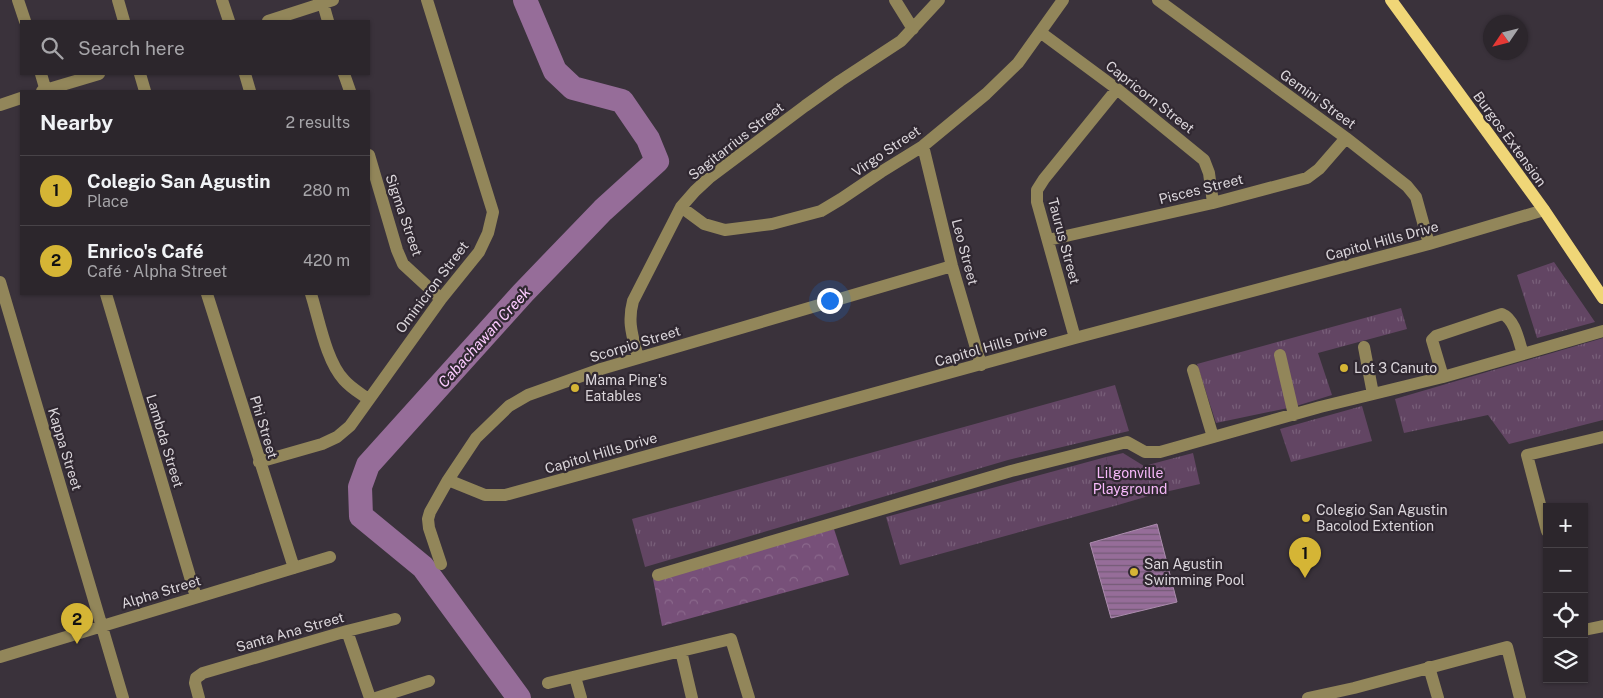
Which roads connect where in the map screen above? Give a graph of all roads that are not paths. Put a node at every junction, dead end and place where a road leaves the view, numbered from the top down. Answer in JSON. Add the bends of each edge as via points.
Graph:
{"nodes":[{"id":1,"x":18,"y":0,"type":"edge"},
{"id":2,"x":118,"y":0,"type":"edge"},
{"id":3,"x":222,"y":0,"type":"edge"},
{"id":4,"x":427,"y":0,"type":"edge"},
{"id":5,"x":894,"y":0,"type":"edge"},
{"id":6,"x":939,"y":0,"type":"edge"},
{"id":7,"x":1063,"y":0,"type":"edge"},
{"id":8,"x":1158,"y":0,"type":"edge"},
{"id":9,"x":1391,"y":0,"type":"edge"},
{"id":10,"x":326,"y":1,"type":"edge"},
{"id":11,"x":25,"y":20,"type":"edge"},
{"id":12,"x":124,"y":20,"type":"edge"},
{"id":13,"x":229,"y":20,"type":"edge"},
{"id":14,"x":271,"y":20,"type":"edge"},
{"id":15,"x":328,"y":20,"type":"edge"},
{"id":16,"x":913,"y":29,"type":"junction"},
{"id":17,"x":1040,"y":32,"type":"junction"},
{"id":18,"x":41,"y":75,"type":"edge"},
{"id":19,"x":96,"y":75,"type":"edge"},
{"id":20,"x":140,"y":75,"type":"edge"},
{"id":21,"x":245,"y":75,"type":"edge"},
{"id":22,"x":344,"y":75,"type":"edge"},
{"id":23,"x":1117,"y":89,"type":"junction"},
{"id":24,"x":45,"y":90,"type":"edge"},
{"id":25,"x":48,"y":90,"type":"edge"},
{"id":26,"x":145,"y":90,"type":"edge"},
{"id":27,"x":250,"y":90,"type":"edge"},
{"id":28,"x":350,"y":90,"type":"edge"},
{"id":29,"x":20,"y":98,"type":"edge"},
{"id":30,"x":0,"y":105,"type":"edge"},
{"id":31,"x":1346,"y":138,"type":"junction"},
{"id":32,"x":923,"y":146,"type":"junction"},
{"id":33,"x":370,"y":158,"type":"edge"},
{"id":34,"x":1213,"y":203,"type":"junction"},
{"id":35,"x":681,"y":207,"type":"junction"},
{"id":36,"x":1544,"y":210,"type":"junction"},
{"id":37,"x":1048,"y":240,"type":"junction"},
{"id":38,"x":1429,"y":244,"type":"junction"},
{"id":39,"x":952,"y":266,"type":"junction"},
{"id":40,"x":0,"y":282,"type":"edge"},
{"id":41,"x":106,"y":295,"type":"edge"},
{"id":42,"x":208,"y":295,"type":"edge"},
{"id":43,"x":311,"y":295,"type":"edge"},
{"id":44,"x":1603,"y":298,"type":"edge"},
{"id":45,"x":441,"y":299,"type":"junction"},
{"id":46,"x":1603,"y":331,"type":"edge"},
{"id":47,"x":1074,"y":338,"type":"junction"},
{"id":48,"x":1364,"y":347,"type":"dead end"},
{"id":49,"x":1523,"y":354,"type":"junction"},
{"id":50,"x":1280,"y":355,"type":"dead end"},
{"id":51,"x":638,"y":358,"type":"junction"},
{"id":52,"x":981,"y":365,"type":"junction"},
{"id":53,"x":1193,"y":370,"type":"dead end"},
{"id":54,"x":1443,"y":377,"type":"junction"},
{"id":55,"x":1373,"y":394,"type":"junction"},
{"id":56,"x":368,"y":399,"type":"junction"},
{"id":57,"x":1294,"y":415,"type":"junction"},
{"id":58,"x":1603,"y":436,"type":"edge"},
{"id":59,"x":1213,"y":437,"type":"junction"},
{"id":60,"x":259,"y":462,"type":"junction"},
{"id":61,"x":448,"y":480,"type":"junction"},
{"id":62,"x":1543,"y":516,"type":"edge"},
{"id":63,"x":330,"y":557,"type":"dead end"},
{"id":64,"x":442,"y":564,"type":"dead end"},
{"id":65,"x":294,"y":568,"type":"junction"},
{"id":66,"x":658,"y":575,"type":"dead end"},
{"id":67,"x":196,"y":597,"type":"junction"},
{"id":68,"x":395,"y":619,"type":"dead end"},
{"id":69,"x":102,"y":625,"type":"junction"},
{"id":70,"x":1603,"y":626,"type":"edge"},
{"id":71,"x":1588,"y":629,"type":"edge"},
{"id":72,"x":348,"y":631,"type":"junction"},
{"id":73,"x":681,"y":651,"type":"junction"},
{"id":74,"x":0,"y":657,"type":"edge"},
{"id":75,"x":1429,"y":667,"type":"junction"},
{"id":76,"x":575,"y":677,"type":"junction"},
{"id":77,"x":430,"y":681,"type":"dead end"},
{"id":78,"x":548,"y":683,"type":"dead end"},
{"id":79,"x":1356,"y":693,"type":"edge"},
{"id":80,"x":123,"y":698,"type":"edge"},
{"id":81,"x":199,"y":698,"type":"edge"},
{"id":82,"x":370,"y":698,"type":"edge"},
{"id":83,"x":376,"y":698,"type":"edge"},
{"id":84,"x":581,"y":698,"type":"edge"},
{"id":85,"x":692,"y":698,"type":"edge"},
{"id":86,"x":748,"y":698,"type":"edge"},
{"id":87,"x":1308,"y":698,"type":"edge"},
{"id":88,"x":1438,"y":698,"type":"edge"},
{"id":89,"x":1520,"y":698,"type":"edge"}],
"edges":[{"from":1,"to":11,"type":"street"},
{"from":2,"to":12,"type":"street"},
{"from":3,"to":13,"type":"street"},
{"from":4,"to":45,"type":"street","name":"Ominicron Street","via":[[493,212],[479,252]]},
{"from":5,"to":16,"type":"street"},
{"from":6,"to":16,"type":"street","name":"Sagitarrius Street"},
{"from":7,"to":17,"type":"street","name":"Virgo Street"},
{"from":8,"to":31,"type":"street","name":"Gemini Street"},
{"from":9,"to":36,"type":"main road","name":"Burgos Extension"},
{"from":10,"to":14,"type":"street"},
{"from":10,"to":15,"type":"street"},
{"from":16,"to":35,"type":"street","name":"Sagitarrius Street","via":[[901,41],[840,81],[709,178]]},
{"from":17,"to":23,"type":"street","name":"Capricorn Street"},
{"from":17,"to":32,"type":"street","name":"Virgo Street","via":[[1018,63]]},
{"from":18,"to":24,"type":"street"},
{"from":19,"to":25,"type":"street"},
{"from":20,"to":26,"type":"street"},
{"from":21,"to":27,"type":"street"},
{"from":22,"to":28,"type":"street"},
{"from":23,"to":34,"type":"street","name":"Capricorn Street","via":[[1204,160]]},
{"from":23,"to":37,"type":"street","name":"Taurus Street","via":[[1037,190],[1037,202]]},
{"from":29,"to":30,"type":"street"},
{"from":31,"to":34,"type":"street","name":"Pisces Street","via":[[1308,178]]},
{"from":31,"to":38,"type":"street","name":"Gemini Street","via":[[1407,186],[1416,198]]},
{"from":32,"to":35,"type":"street","name":"Virgo Street","via":[[821,211],[772,224],[725,230],[704,224]]},
{"from":32,"to":39,"type":"street","name":"Leo Street"},
{"from":33,"to":45,"type":"street","name":"Sigma Street","via":[[403,264]]},
{"from":34,"to":37,"type":"street","name":"Pisces Street"},
{"from":35,"to":51,"type":"street","name":"Sagitarrius Street","via":[[630,313]]},
{"from":36,"to":38,"type":"street","name":"Capitol Hills Drive"},
{"from":36,"to":44,"type":"main road","name":"Burgos Extension"},
{"from":37,"to":47,"type":"street","name":"Taurus Street"},
{"from":38,"to":47,"type":"street","name":"Capitol Hills Drive"},
{"from":39,"to":51,"type":"street","name":"Scorpio Street"},
{"from":39,"to":52,"type":"street","name":"Leo Street"},
{"from":40,"to":69,"type":"street","name":"Kappa Street"},
{"from":41,"to":67,"type":"street","name":"Lambda Street"},
{"from":42,"to":60,"type":"street","name":"Phi Street"},
{"from":43,"to":56,"type":"street","via":[[342,379]]},
{"from":45,"to":56,"type":"street","name":"Ominicron Street"},
{"from":46,"to":49,"type":"street"},
{"from":47,"to":52,"type":"street","name":"Capitol Hills Drive"},
{"from":48,"to":55,"type":"street"},
{"from":49,"to":54,"type":"street"},
{"from":49,"to":54,"type":"street","via":[[1512,322],[1502,314],[1432,340]]},
{"from":50,"to":57,"type":"street"},
{"from":51,"to":61,"type":"street","name":"Scorpio Street","via":[[528,395],[509,406],[476,438]]},
{"from":52,"to":61,"type":"street","name":"Capitol Hills Drive","via":[[506,495],[485,495]]},
{"from":53,"to":59,"type":"street"},
{"from":54,"to":55,"type":"street"},
{"from":55,"to":57,"type":"street"},
{"from":56,"to":60,"type":"street","name":"Ominicron Street","via":[[350,426],[337,437]]},
{"from":57,"to":59,"type":"street"},
{"from":58,"to":62,"type":"street","via":[[1527,455]]},
{"from":59,"to":66,"type":"street","via":[[1150,453],[1127,442],[1111,445],[1011,471]]},
{"from":60,"to":65,"type":"street","name":"Phi Street"},
{"from":61,"to":64,"type":"street","name":"Scorpio Street","via":[[428,519]]},
{"from":63,"to":65,"type":"street","name":"Alpha Street"},
{"from":65,"to":67,"type":"street","name":"Alpha Street"},
{"from":67,"to":69,"type":"street","name":"Alpha Street"},
{"from":68,"to":72,"type":"street","name":"Santa Ana Street"},
{"from":69,"to":74,"type":"street","name":"Alpha Street"},
{"from":69,"to":80,"type":"street","name":"Kappa Street"},
{"from":70,"to":71,"type":"street"},
{"from":72,"to":81,"type":"street","name":"Santa Ana Street","via":[[203,673],[195,682]]},
{"from":72,"to":82,"type":"street"},
{"from":73,"to":76,"type":"street"},
{"from":73,"to":85,"type":"street"},
{"from":73,"to":86,"type":"street","via":[[732,639]]},
{"from":75,"to":79,"type":"street"},
{"from":75,"to":88,"type":"street"},
{"from":75,"to":89,"type":"street","via":[[1507,647]]},
{"from":76,"to":78,"type":"street"},
{"from":76,"to":84,"type":"street"},
{"from":77,"to":83,"type":"street"},
{"from":79,"to":87,"type":"street"}]}
